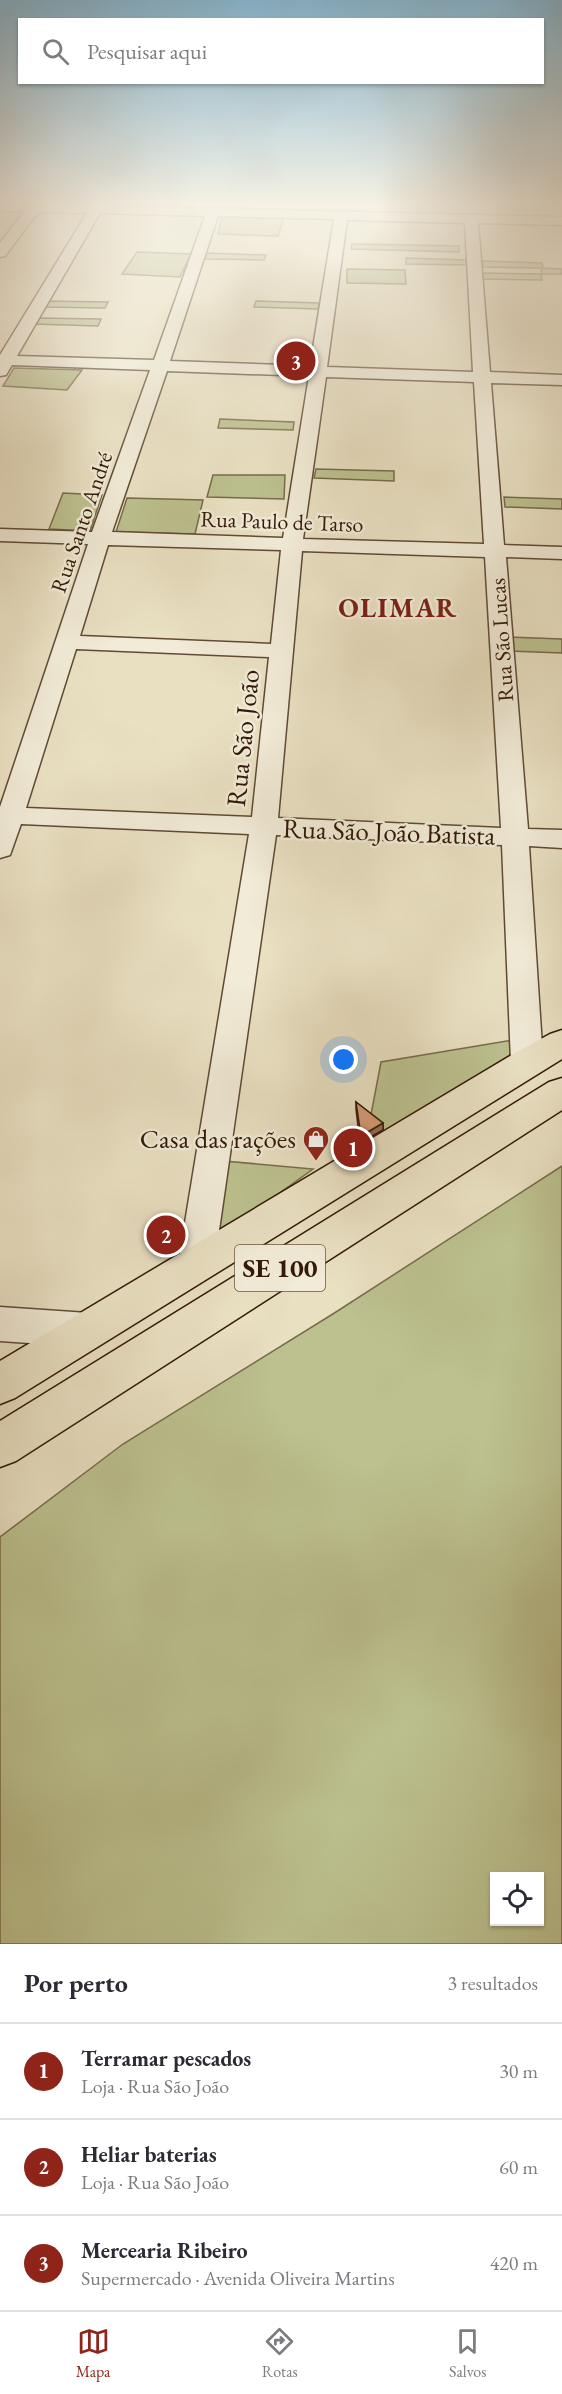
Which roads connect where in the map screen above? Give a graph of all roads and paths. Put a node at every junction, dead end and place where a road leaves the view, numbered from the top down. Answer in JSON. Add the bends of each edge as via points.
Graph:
{"nodes":[{"id":1,"x":47,"y":293,"type":"edge"},
{"id":2,"x":186,"y":293,"type":"edge"},
{"id":3,"x":330,"y":293,"type":"edge"},
{"id":4,"x":476,"y":293,"type":"edge"},
{"id":5,"x":2,"y":364,"type":"edge"},
{"id":6,"x":161,"y":368,"type":"junction"},
{"id":7,"x":318,"y":372,"type":"junction"},
{"id":8,"x":481,"y":376,"type":"junction"},
{"id":9,"x":562,"y":380,"type":"edge"},
{"id":10,"x":0,"y":535,"type":"edge"},
{"id":11,"x":100,"y":539,"type":"junction"},
{"id":12,"x":292,"y":546,"type":"junction"},
{"id":13,"x":495,"y":550,"type":"junction"},
{"id":14,"x":562,"y":553,"type":"edge"},
{"id":15,"x":67,"y":642,"type":"junction"},
{"id":16,"x":282,"y":651,"type":"junction"},
{"id":17,"x":6,"y":815,"type":"edge"},
{"id":18,"x":264,"y":826,"type":"junction"},
{"id":19,"x":515,"y":837,"type":"junction"},
{"id":20,"x":562,"y":839,"type":"edge"},
{"id":21,"x":0,"y":849,"type":"edge"},
{"id":22,"x":562,"y":1043,"type":"edge"},
{"id":23,"x":527,"y":1062,"type":"junction"},
{"id":24,"x":562,"y":1092,"type":"edge"},
{"id":25,"x":196,"y":1264,"type":"junction"},
{"id":26,"x":0,"y":1324,"type":"edge"},
{"id":27,"x":88,"y":1330,"type":"junction"},
{"id":28,"x":0,"y":1384,"type":"edge"},
{"id":29,"x":0,"y":1446,"type":"edge"}],
"edges":[{"from":1,"to":5,"type":"street"},
{"from":2,"to":6,"type":"street","name":"Rua Santo André"},
{"from":3,"to":7,"type":"street","name":"Rua São João"},
{"from":4,"to":8,"type":"street","name":"Rua São Lucas"},
{"from":5,"to":6,"type":"street"},
{"from":6,"to":7,"type":"street"},
{"from":6,"to":11,"type":"street","name":"Rua Santo André"},
{"from":7,"to":8,"type":"street"},
{"from":7,"to":12,"type":"street","name":"Rua São João"},
{"from":8,"to":9,"type":"street"},
{"from":8,"to":13,"type":"street","name":"Rua São Lucas"},
{"from":10,"to":11,"type":"street","name":"Rua Paulo de Tarso"},
{"from":11,"to":12,"type":"street","name":"Rua Paulo de Tarso"},
{"from":11,"to":15,"type":"street","name":"Rua Santo André"},
{"from":12,"to":13,"type":"street","name":"Rua Paulo de Tarso"},
{"from":12,"to":16,"type":"street","name":"Rua São João"},
{"from":13,"to":14,"type":"street","name":"Rua Paulo de Tarso"},
{"from":13,"to":19,"type":"street","name":"Rua São Lucas"},
{"from":15,"to":16,"type":"street"},
{"from":15,"to":17,"type":"street","name":"Rua Santo André"},
{"from":16,"to":18,"type":"street","name":"Rua São João"},
{"from":17,"to":18,"type":"street","name":"Rua São João Batista"},
{"from":17,"to":21,"type":"street","name":"Rua Santo André"},
{"from":18,"to":19,"type":"street","name":"Rua São João Batista"},
{"from":18,"to":25,"type":"street","name":"Rua São João"},
{"from":19,"to":20,"type":"street","name":"Rua São João Batista"},
{"from":19,"to":23,"type":"street","name":"Rua São Lucas"},
{"from":22,"to":23,"type":"main road","number":"SE 100"},
{"from":23,"to":25,"type":"main road","number":"SE 100"},
{"from":24,"to":29,"type":"main road","number":"SE 100"},
{"from":25,"to":27,"type":"main road","number":"SE 100"},
{"from":26,"to":27,"type":"street"},
{"from":27,"to":28,"type":"main road","number":"SE 100"}]}
